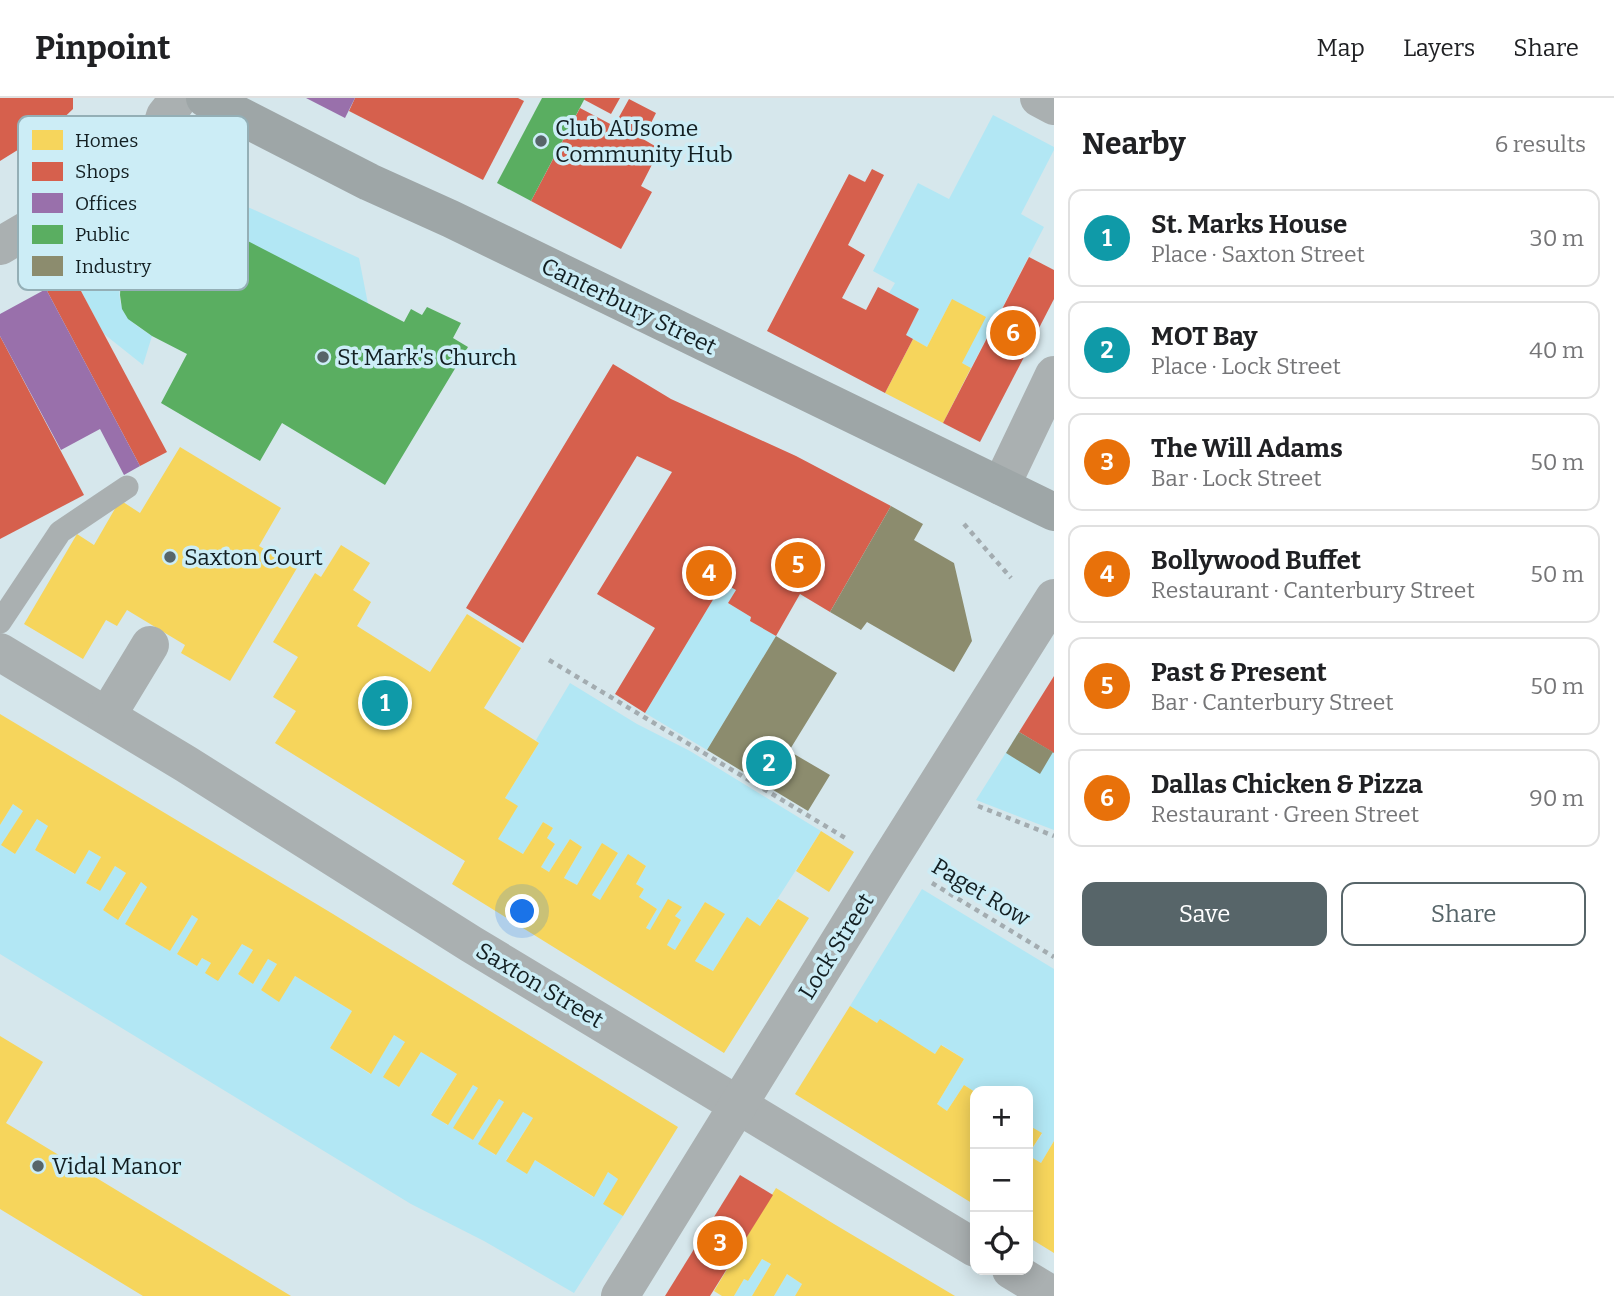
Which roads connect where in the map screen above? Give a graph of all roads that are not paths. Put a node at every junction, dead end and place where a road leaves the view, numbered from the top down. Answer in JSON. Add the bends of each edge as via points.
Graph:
{"nodes":[{"id":1,"x":178,"y":98,"type":"edge"},
{"id":2,"x":205,"y":98,"type":"edge"},
{"id":3,"x":1039,"y":98,"type":"edge"},
{"id":4,"x":1054,"y":106,"type":"edge"},
{"id":5,"x":165,"y":116,"type":"edge"},
{"id":6,"x":240,"y":116,"type":"edge"},
{"id":7,"x":248,"y":120,"type":"edge"},
{"id":8,"x":18,"y":235,"type":"edge"},
{"id":9,"x":0,"y":246,"type":"edge"},
{"id":10,"x":1054,"y":375,"type":"edge"},
{"id":11,"x":1001,"y":486,"type":"junction"},
{"id":12,"x":127,"y":487,"type":"dead end"},
{"id":13,"x":1054,"y":512,"type":"edge"},
{"id":14,"x":1052,"y":601,"type":"edge"},
{"id":15,"x":0,"y":622,"type":"edge"},
{"id":16,"x":150,"y":645,"type":"dead end"},
{"id":17,"x":0,"y":652,"type":"edge"},
{"id":18,"x":107,"y":716,"type":"junction"},
{"id":19,"x":737,"y":1104,"type":"junction"},
{"id":20,"x":970,"y":1245,"type":"edge"},
{"id":21,"x":1019,"y":1275,"type":"edge"},
{"id":22,"x":620,"y":1296,"type":"edge"},
{"id":23,"x":1054,"y":1296,"type":"edge"}],
"edges":[{"from":1,"to":5,"type":"street"},
{"from":2,"to":6,"type":"street","name":"Canterbury Street"},
{"from":3,"to":4,"type":"street"},
{"from":7,"to":11,"type":"street","name":"Canterbury Street"},
{"from":8,"to":9,"type":"street"},
{"from":10,"to":11,"type":"street"},
{"from":11,"to":13,"type":"street","name":"Canterbury Street"},
{"from":12,"to":15,"type":"lane","via":[[60,532]]},
{"from":14,"to":19,"type":"street","name":"Lock Street"},
{"from":16,"to":18,"type":"street"},
{"from":17,"to":18,"type":"street","name":"Saxton Street"},
{"from":18,"to":19,"type":"street","name":"Saxton Street"},
{"from":19,"to":20,"type":"street","name":"Saxton Street"},
{"from":19,"to":22,"type":"street","name":"Lock Street"},
{"from":21,"to":23,"type":"street"}]}
